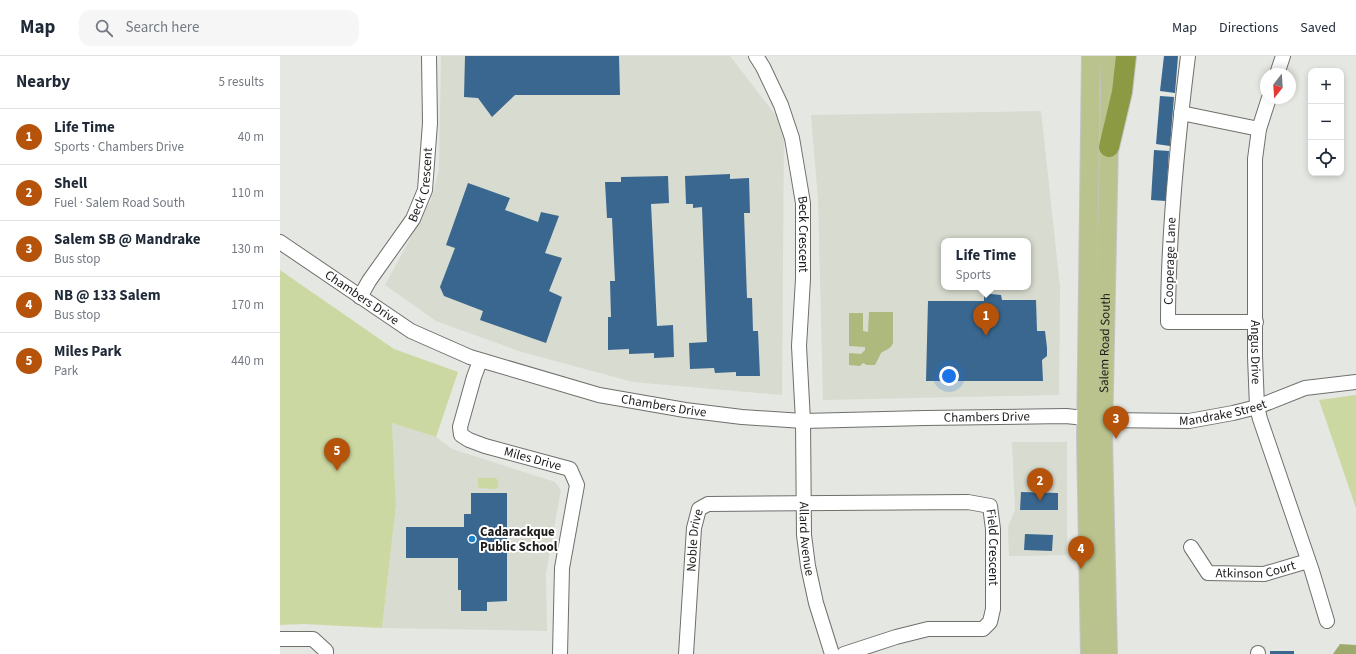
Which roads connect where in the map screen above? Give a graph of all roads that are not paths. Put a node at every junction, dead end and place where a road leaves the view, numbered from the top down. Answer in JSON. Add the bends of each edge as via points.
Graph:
{"nodes":[{"id":1,"x":429,"y":56,"type":"edge"},
{"id":2,"x":756,"y":56,"type":"edge"},
{"id":3,"x":1091,"y":56,"type":"edge"},
{"id":4,"x":1110,"y":56,"type":"edge"},
{"id":5,"x":1126,"y":56,"type":"edge"},
{"id":6,"x":1188,"y":56,"type":"edge"},
{"id":7,"x":1283,"y":56,"type":"edge"},
{"id":8,"x":1279,"y":68,"type":"edge"},
{"id":9,"x":1267,"y":104,"type":"edge"},
{"id":10,"x":1180,"y":113,"type":"junction"},
{"id":11,"x":1259,"y":130,"type":"junction"},
{"id":12,"x":1109,"y":147,"type":"junction"},
{"id":13,"x":280,"y":242,"type":"edge"},
{"id":14,"x":360,"y":297,"type":"junction"},
{"id":15,"x":1256,"y":322,"type":"junction"},
{"id":16,"x":480,"y":361,"type":"junction"},
{"id":17,"x":1356,"y":382,"type":"edge"},
{"id":18,"x":1257,"y":407,"type":"junction"},
{"id":19,"x":1095,"y":419,"type":"junction"},
{"id":20,"x":803,"y":421,"type":"junction"},
{"id":21,"x":803,"y":504,"type":"junction"},
{"id":22,"x":1191,"y":547,"type":"dead end"},
{"id":23,"x":1308,"y":561,"type":"junction"},
{"id":24,"x":1326,"y":621,"type":"dead end"},
{"id":25,"x":280,"y":639,"type":"edge"},
{"id":26,"x":326,"y":654,"type":"edge"},
{"id":27,"x":560,"y":654,"type":"edge"},
{"id":28,"x":686,"y":654,"type":"edge"},
{"id":29,"x":832,"y":654,"type":"edge"},
{"id":30,"x":844,"y":654,"type":"edge"},
{"id":31,"x":1090,"y":654,"type":"edge"},
{"id":32,"x":1108,"y":654,"type":"edge"}],
"edges":[{"from":1,"to":14,"type":"street","name":"Beck Crescent","via":[[430,123],[424,190],[413,219]]},
{"from":2,"to":20,"type":"street","name":"Beck Crescent","via":[[781,105],[792,138],[803,203],[803,279],[799,346]]},
{"from":3,"to":19,"type":"main road","name":"Salem Road South"},
{"from":4,"to":12,"type":"main road","name":"Salem Road South"},
{"from":5,"to":12,"type":"highway","via":[[1122,92]]},
{"from":6,"to":10,"type":"street","name":"Cooperage Lane"},
{"from":7,"to":8,"type":"street"},
{"from":9,"to":11,"type":"street","name":"Angus Drive"},
{"from":10,"to":11,"type":"street"},
{"from":10,"to":15,"type":"street","name":"Cooperage Lane","via":[[1171,213],[1168,322]]},
{"from":11,"to":15,"type":"street","name":"Angus Drive","via":[[1255,159]]},
{"from":12,"to":19,"type":"main road","name":"Salem Road South"},
{"from":13,"to":14,"type":"street","name":"Chambers Drive"},
{"from":14,"to":16,"type":"street","name":"Chambers Drive","via":[[411,331]]},
{"from":15,"to":18,"type":"street","name":"Angus Drive"},
{"from":16,"to":20,"type":"street","name":"Chambers Drive","via":[[599,395],[742,418]]},
{"from":16,"to":27,"type":"street","name":"Miles Drive","via":[[460,427],[461,435],[485,446],[570,469],[577,485],[562,568]]},
{"from":17,"to":18,"type":"street","name":"Mandrake Street","via":[[1305,388]]},
{"from":18,"to":19,"type":"street","name":"Mandrake Street","via":[[1189,421]]},
{"from":18,"to":23,"type":"street","name":"Angus Drive"},
{"from":19,"to":20,"type":"street","name":"Chambers Drive","via":[[1044,416]]},
{"from":19,"to":31,"type":"main road","name":"Salem Road South"},
{"from":19,"to":32,"type":"main road","name":"Salem Road South"},
{"from":20,"to":21,"type":"street","name":"Allard Avenue"},
{"from":21,"to":28,"type":"street","name":"Noble Drive","via":[[708,504],[699,509],[694,528]]},
{"from":21,"to":29,"type":"street","name":"Allard Avenue","via":[[808,566],[816,603]]},
{"from":21,"to":30,"type":"street","name":"Field Crescent","via":[[968,502],[990,506],[993,536],[993,610],[990,622],[983,629],[928,629]]},
{"from":22,"to":23,"type":"street","name":"Atkinson Court","via":[[1208,572],[1264,574]]},
{"from":23,"to":24,"type":"street","name":"Angus Drive"},
{"from":25,"to":26,"type":"street","via":[[313,639]]}]}
